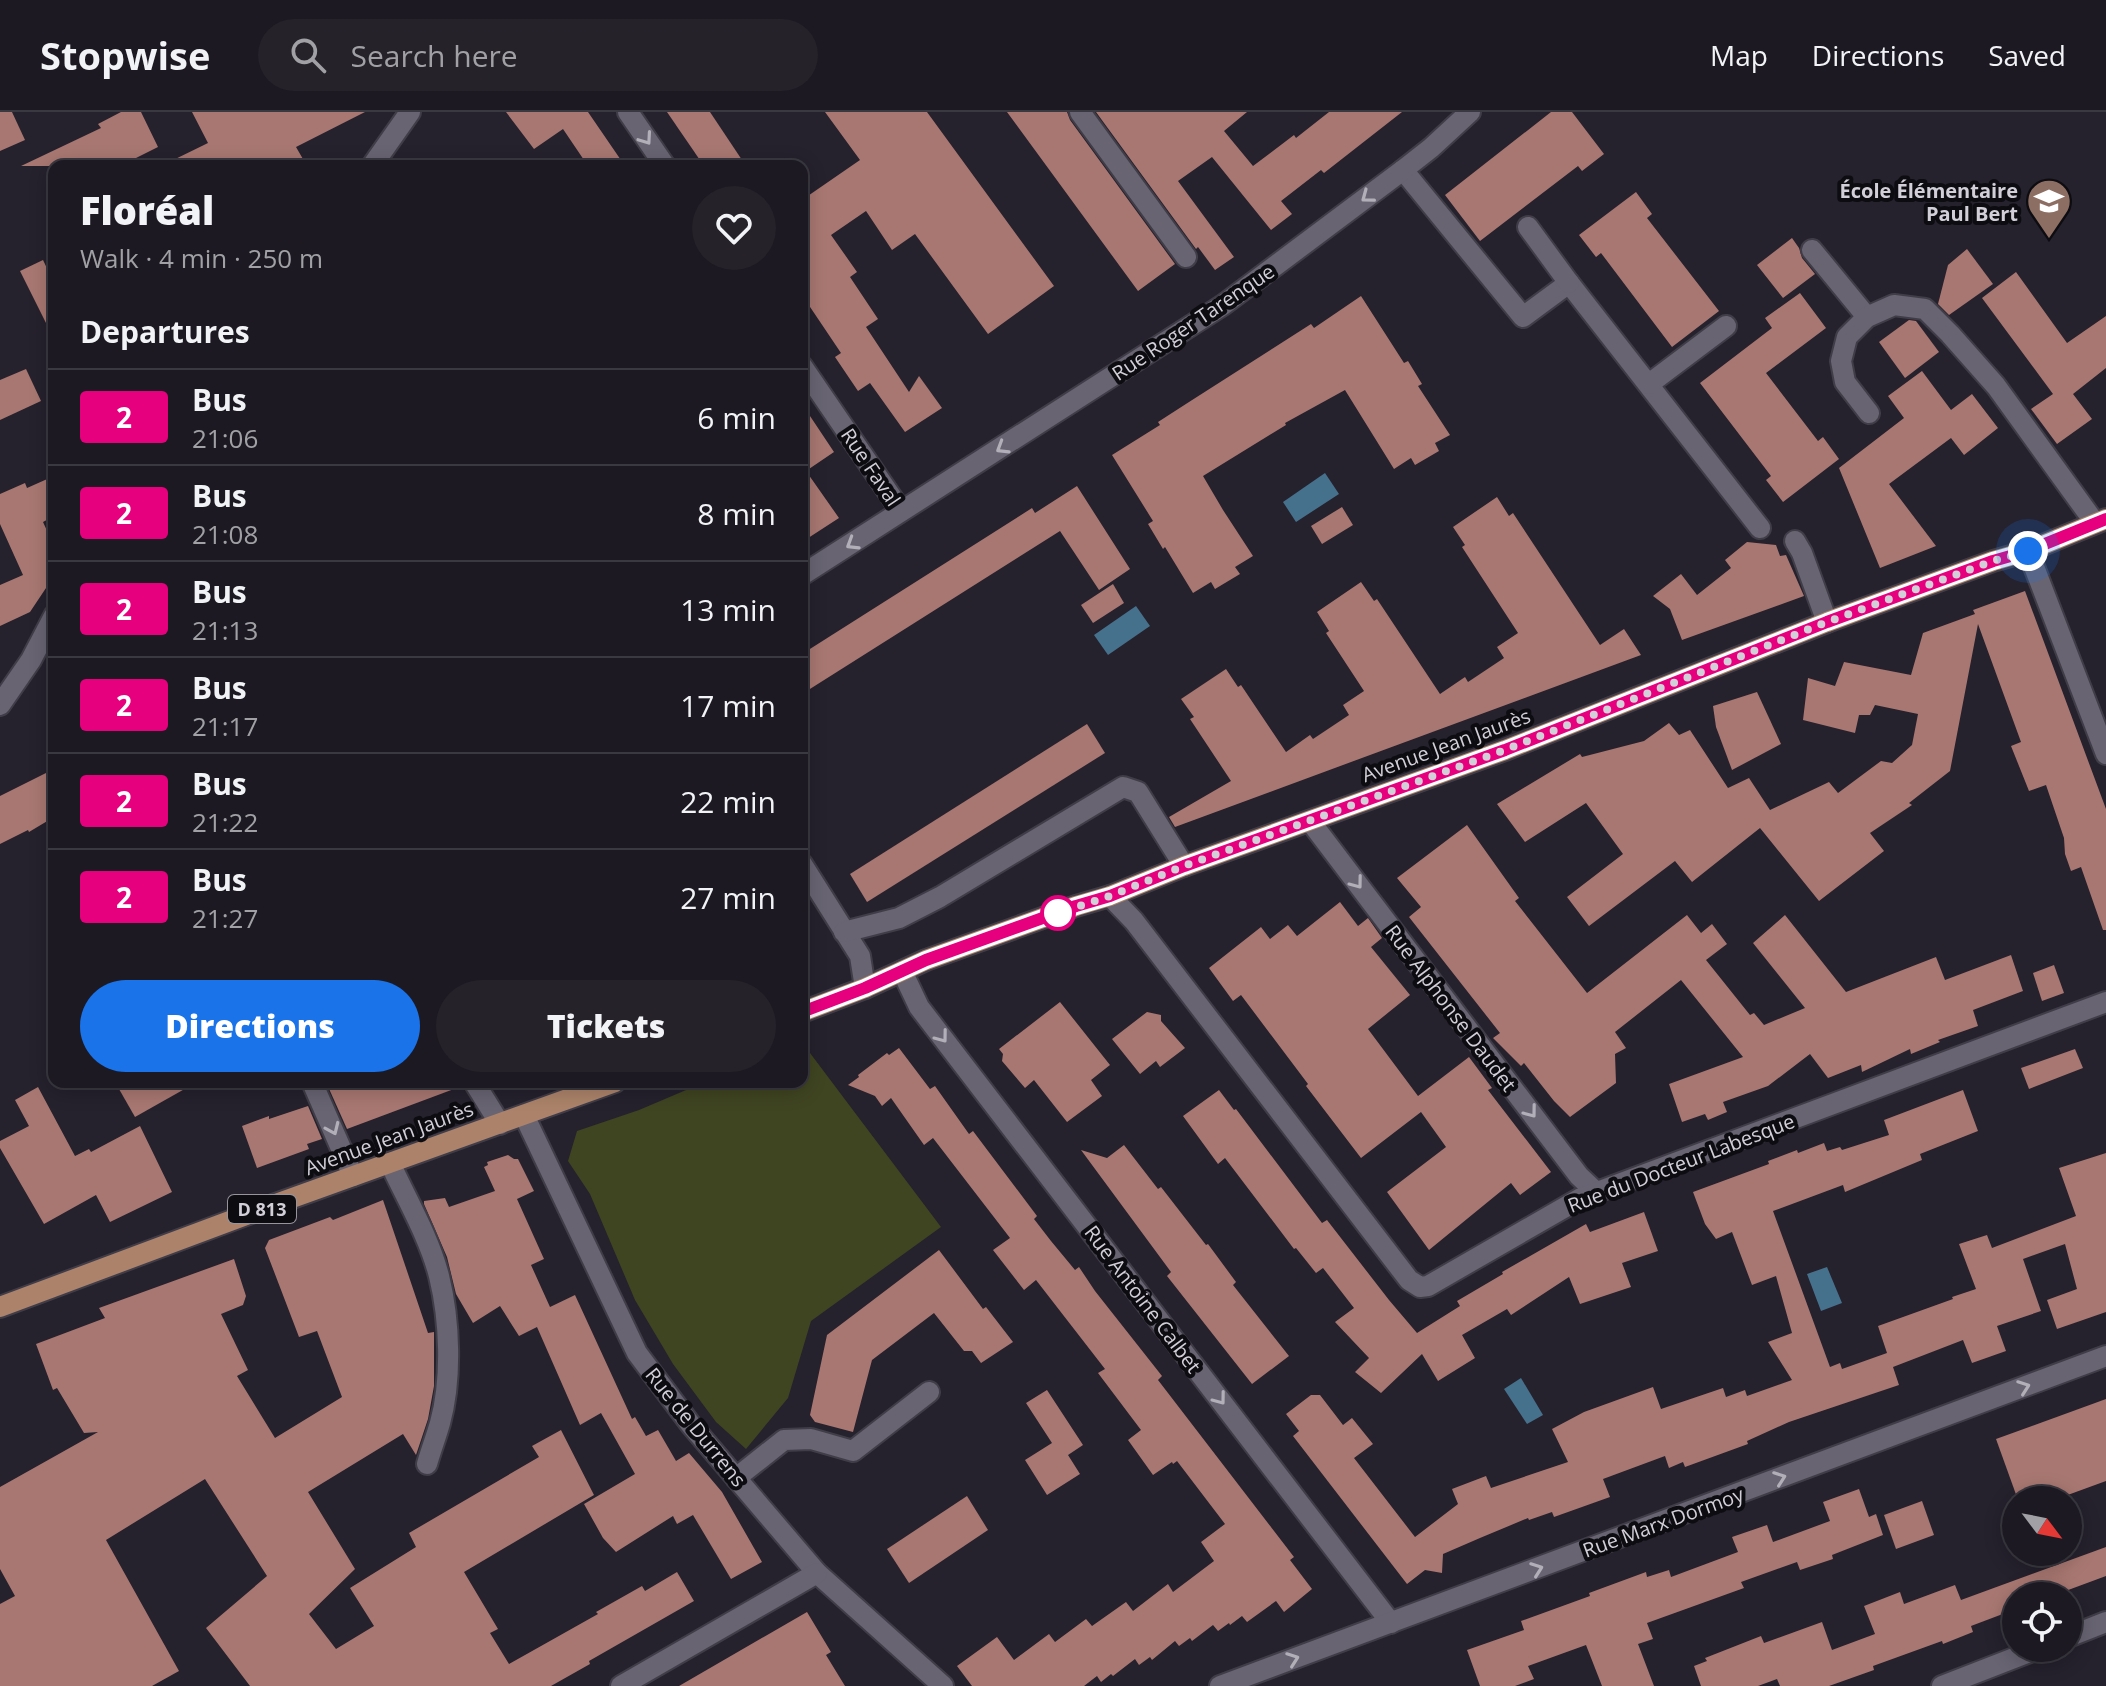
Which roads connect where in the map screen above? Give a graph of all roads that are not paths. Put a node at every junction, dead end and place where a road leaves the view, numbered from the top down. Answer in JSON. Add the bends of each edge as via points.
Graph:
{"nodes":[{"id":1,"x":410,"y":112,"type":"edge"},
{"id":2,"x":628,"y":112,"type":"edge"},
{"id":3,"x":1080,"y":112,"type":"edge"},
{"id":4,"x":1470,"y":112,"type":"edge"},
{"id":5,"x":376,"y":160,"type":"edge"},
{"id":6,"x":661,"y":160,"type":"edge"},
{"id":7,"x":1403,"y":170,"type":"junction"},
{"id":8,"x":1528,"y":227,"type":"dead end"},
{"id":9,"x":1812,"y":250,"type":"dead end"},
{"id":10,"x":1186,"y":257,"type":"dead end"},
{"id":11,"x":1569,"y":283,"type":"junction"},
{"id":12,"x":1867,"y":317,"type":"junction"},
{"id":13,"x":1726,"y":326,"type":"dead end"},
{"id":14,"x":808,"y":375,"type":"edge"},
{"id":15,"x":1649,"y":384,"type":"junction"},
{"id":16,"x":1869,"y":413,"type":"dead end"},
{"id":17,"x":901,"y":511,"type":"junction"},
{"id":18,"x":2100,"y":521,"type":"edge"},
{"id":19,"x":1760,"y":528,"type":"dead end"},
{"id":20,"x":1795,"y":541,"type":"dead end"},
{"id":21,"x":2028,"y":551,"type":"junction"},
{"id":22,"x":808,"y":571,"type":"edge"},
{"id":23,"x":1827,"y":622,"type":"junction"},
{"id":24,"x":48,"y":627,"type":"edge"},
{"id":25,"x":0,"y":705,"type":"edge"},
{"id":26,"x":2106,"y":754,"type":"edge"},
{"id":27,"x":1310,"y":821,"type":"junction"},
{"id":28,"x":1184,"y":866,"type":"junction"},
{"id":29,"x":808,"y":874,"type":"edge"},
{"id":30,"x":1110,"y":896,"type":"junction"},
{"id":31,"x":844,"y":932,"type":"junction"},
{"id":32,"x":902,"y":971,"type":"junction"},
{"id":33,"x":865,"y":988,"type":"junction"},
{"id":34,"x":2106,"y":1002,"type":"edge"},
{"id":35,"x":808,"y":1010,"type":"edge"},
{"id":36,"x":315,"y":1088,"type":"edge"},
{"id":37,"x":478,"y":1088,"type":"edge"},
{"id":38,"x":598,"y":1088,"type":"edge"},
{"id":39,"x":524,"y":1115,"type":"junction"},
{"id":40,"x":500,"y":1124,"type":"junction"},
{"id":41,"x":390,"y":1163,"type":"junction"},
{"id":42,"x":353,"y":1176,"type":"junction"},
{"id":43,"x":1596,"y":1192,"type":"junction"},
{"id":44,"x":0,"y":1307,"type":"edge"},
{"id":45,"x":2106,"y":1356,"type":"edge"},
{"id":46,"x":929,"y":1392,"type":"dead end"},
{"id":47,"x":427,"y":1464,"type":"dead end"},
{"id":48,"x":736,"y":1478,"type":"junction"},
{"id":49,"x":817,"y":1573,"type":"junction"},
{"id":50,"x":2106,"y":1622,"type":"edge"},
{"id":51,"x":1391,"y":1623,"type":"junction"},
{"id":52,"x":2082,"y":1631,"type":"edge"},
{"id":53,"x":2004,"y":1662,"type":"edge"},
{"id":54,"x":621,"y":1686,"type":"edge"},
{"id":55,"x":943,"y":1686,"type":"edge"},
{"id":56,"x":1220,"y":1686,"type":"edge"},
{"id":57,"x":1942,"y":1686,"type":"edge"}],
"edges":[{"from":1,"to":5,"type":"street"},
{"from":2,"to":6,"type":"street","one_way":true},
{"from":3,"to":10,"type":"street"},
{"from":4,"to":7,"type":"street","name":"Rue Roger Tarenque"},
{"from":7,"to":11,"type":"street","via":[[1523,317]]},
{"from":7,"to":17,"type":"street","name":"Rue Roger Tarenque","one_way":true,"via":[[1223,305]]},
{"from":8,"to":11,"type":"street"},
{"from":9,"to":12,"type":"street"},
{"from":11,"to":15,"type":"street"},
{"from":12,"to":16,"type":"street","via":[[1847,337],[1841,361],[1845,382]]},
{"from":12,"to":18,"type":"street","via":[[1894,305],[1925,309],[1996,386]]},
{"from":13,"to":15,"type":"street"},
{"from":14,"to":17,"type":"street","name":"Rue Faval"},
{"from":15,"to":19,"type":"street"},
{"from":17,"to":22,"type":"street","name":"Rue Faval","one_way":true},
{"from":18,"to":21,"type":"main road","name":"Avenue Jean Jaurès"},
{"from":20,"to":23,"type":"street"},
{"from":21,"to":23,"type":"main road","name":"Avenue Jean Jaurès"},
{"from":21,"to":26,"type":"street"},
{"from":23,"to":27,"type":"main road","name":"Avenue Jean Jaurès"},
{"from":24,"to":25,"type":"street"},
{"from":27,"to":28,"type":"main road","name":"Avenue Jean Jaurès"},
{"from":27,"to":43,"type":"street","name":"Rue Alphonse Daudet","one_way":true},
{"from":28,"to":30,"type":"main road","name":"Avenue Jean Jaurès"},
{"from":28,"to":31,"type":"street","via":[[1138,792],[1123,787],[940,897],[899,918]]},
{"from":29,"to":31,"type":"street"},
{"from":30,"to":32,"type":"main road","name":"Avenue Jean Jaurès"},
{"from":30,"to":43,"type":"street","name":"Rue du Docteur Labesque","via":[[1409,1280],[1420,1287]]},
{"from":31,"to":33,"type":"street","via":[[860,956]]},
{"from":32,"to":33,"type":"main road","name":"Avenue Jean Jaurès"},
{"from":32,"to":51,"type":"street","name":"Rue Antoine Calbet","one_way":true,"via":[[919,1007]]},
{"from":33,"to":35,"type":"main road","name":"Avenue Jean Jaurès"},
{"from":34,"to":43,"type":"street","name":"Rue du Docteur Labesque"},
{"from":36,"to":42,"type":"street","one_way":true},
{"from":37,"to":40,"type":"street"},
{"from":38,"to":39,"type":"main road","name":"Avenue Jean Jaurès","number":"D 813"},
{"from":39,"to":40,"type":"main road","name":"Avenue Jean Jaurès","number":"D 813"},
{"from":39,"to":48,"type":"street","name":"Rue de Durrens","via":[[637,1353]]},
{"from":40,"to":41,"type":"main road","name":"Avenue Jean Jaurès","number":"D 813"},
{"from":41,"to":42,"type":"main road","name":"Avenue Jean Jaurès","number":"D 813"},
{"from":41,"to":47,"type":"street","via":[[438,1274],[446,1315],[446,1391]]},
{"from":42,"to":44,"type":"main road","name":"Avenue Jean Jaurès","number":"D 813"},
{"from":51,"to":45,"type":"street","name":"Rue Marx Dormoy","one_way":true},
{"from":46,"to":48,"type":"street","via":[[853,1451],[811,1439],[784,1440]]},
{"from":48,"to":49,"type":"street","name":"Rue de Durrens"},
{"from":49,"to":54,"type":"street"},
{"from":49,"to":55,"type":"street","name":"Rue de Durrens"},
{"from":50,"to":52,"type":"street"},
{"from":56,"to":51,"type":"street","name":"Rue Marx Dormoy","one_way":true},
{"from":53,"to":57,"type":"street"}]}
